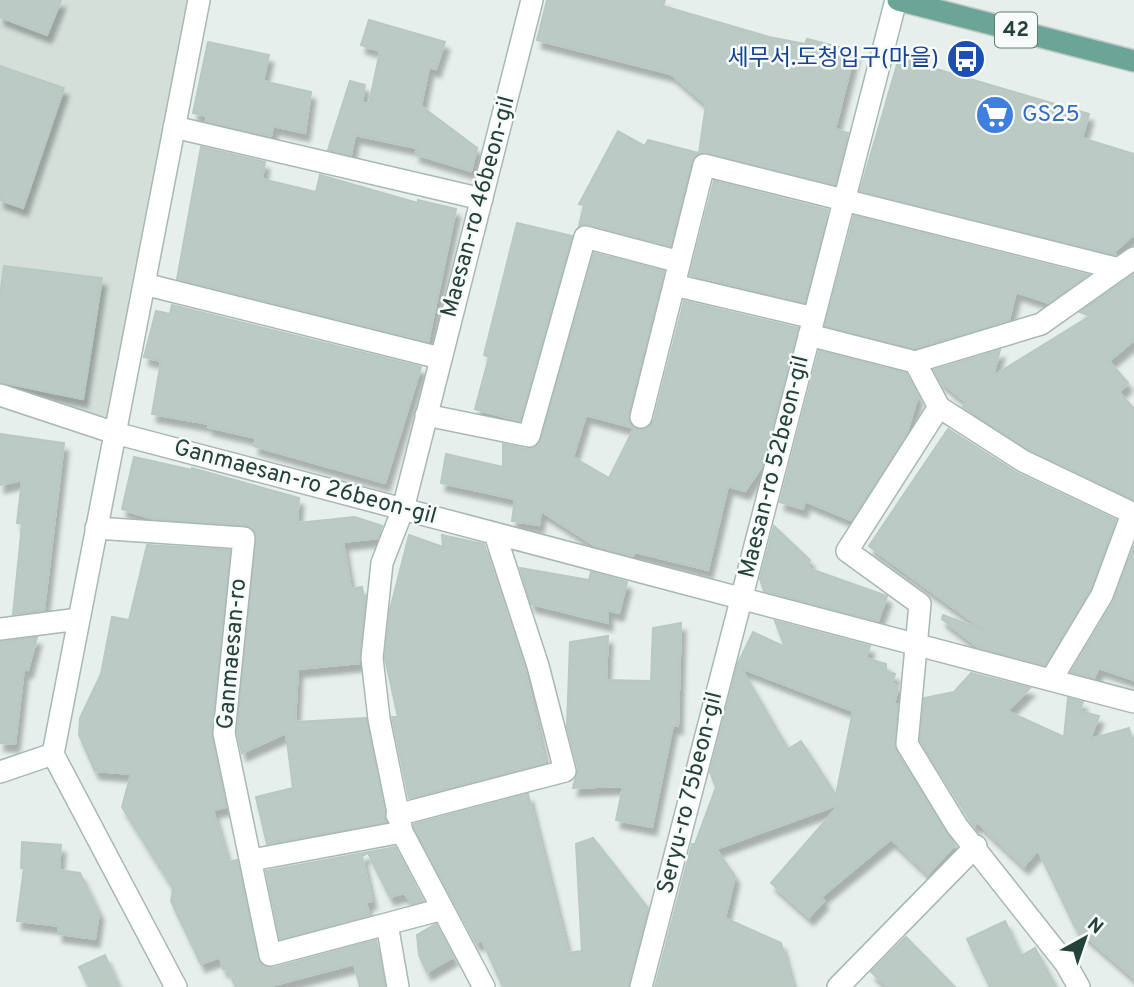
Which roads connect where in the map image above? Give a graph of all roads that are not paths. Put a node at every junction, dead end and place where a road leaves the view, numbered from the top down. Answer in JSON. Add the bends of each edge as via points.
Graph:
{"nodes":[{"id":1,"x":199,"y":0,"type":"edge"},
{"id":2,"x":532,"y":0,"type":"edge"},
{"id":3,"x":897,"y":0,"type":"edge"},
{"id":4,"x":1134,"y":61,"type":"edge"},
{"id":5,"x":174,"y":127,"type":"junction"},
{"id":6,"x":844,"y":198,"type":"junction"},
{"id":7,"x":482,"y":199,"type":"junction"},
{"id":8,"x":680,"y":262,"type":"junction"},
{"id":9,"x":1127,"y":264,"type":"edge"},
{"id":10,"x":144,"y":284,"type":"junction"},
{"id":11,"x":674,"y":285,"type":"junction"},
{"id":12,"x":811,"y":327,"type":"junction"},
{"id":13,"x":440,"y":358,"type":"junction"},
{"id":14,"x":915,"y":362,"type":"junction"},
{"id":15,"x":0,"y":395,"type":"edge"},
{"id":16,"x":939,"y":407,"type":"junction"},
{"id":17,"x":426,"y":415,"type":"junction"},
{"id":18,"x":640,"y":417,"type":"dead end"},
{"id":19,"x":115,"y":433,"type":"junction"},
{"id":20,"x":402,"y":509,"type":"junction"},
{"id":21,"x":1133,"y":514,"type":"edge"},
{"id":22,"x":96,"y":528,"type":"junction"},
{"id":23,"x":495,"y":534,"type":"junction"},
{"id":24,"x":741,"y":599,"type":"junction"},
{"id":25,"x":79,"y":619,"type":"junction"},
{"id":26,"x":0,"y":629,"type":"edge"},
{"id":27,"x":917,"y":645,"type":"junction"},
{"id":28,"x":1051,"y":680,"type":"junction"},
{"id":29,"x":1134,"y":702,"type":"edge"},
{"id":30,"x":52,"y":754,"type":"junction"},
{"id":31,"x":0,"y":772,"type":"edge"},
{"id":32,"x":400,"y":823,"type":"junction"},
{"id":33,"x":976,"y":846,"type":"junction"},
{"id":34,"x":252,"y":860,"type":"junction"},
{"id":35,"x":443,"y":909,"type":"junction"},
{"id":36,"x":387,"y":924,"type":"junction"},
{"id":37,"x":176,"y":987,"type":"edge"},
{"id":38,"x":398,"y":987,"type":"edge"},
{"id":39,"x":484,"y":987,"type":"edge"},
{"id":40,"x":641,"y":987,"type":"edge"},
{"id":41,"x":838,"y":987,"type":"edge"},
{"id":42,"x":1079,"y":987,"type":"edge"}],
"edges":[{"from":1,"to":5,"type":"street"},
{"from":2,"to":7,"type":"street","name":"Maesan-ro 46beon-gil"},
{"from":3,"to":4,"type":"main road","number":"42"},
{"from":3,"to":6,"type":"street","name":"Maesan-ro 52beon-gil"},
{"from":5,"to":7,"type":"street"},
{"from":5,"to":10,"type":"street"},
{"from":6,"to":8,"type":"street","via":[[704,165]]},
{"from":6,"to":9,"type":"street"},
{"from":6,"to":12,"type":"street","name":"Maesan-ro 52beon-gil"},
{"from":7,"to":13,"type":"street","name":"Maesan-ro 46beon-gil"},
{"from":8,"to":11,"type":"street"},
{"from":8,"to":17,"type":"street","via":[[585,237],[529,436]]},
{"from":9,"to":14,"type":"street","via":[[1041,324]]},
{"from":10,"to":13,"type":"street"},
{"from":10,"to":19,"type":"street"},
{"from":11,"to":12,"type":"street","name":"Maesan-ro 52beon-gil"},
{"from":11,"to":18,"type":"street"},
{"from":12,"to":14,"type":"street","name":"Maesan-ro 52beon-gil"},
{"from":12,"to":24,"type":"street","name":"Maesan-ro 52beon-gil"},
{"from":13,"to":17,"type":"street","name":"Maesan-ro 46beon-gil"},
{"from":14,"to":16,"type":"street"},
{"from":15,"to":19,"type":"street","name":"Ganmaesan-ro 26beon-gil"},
{"from":16,"to":21,"type":"street","via":[[1023,461]]},
{"from":16,"to":27,"type":"street","via":[[847,551],[920,604]]},
{"from":17,"to":20,"type":"street","name":"Maesan-ro 46beon-gil"},
{"from":19,"to":20,"type":"street","name":"Ganmaesan-ro 26beon-gil"},
{"from":19,"to":22,"type":"street"},
{"from":20,"to":23,"type":"street","name":"Ganmaesan-ro 26beon-gil"},
{"from":20,"to":32,"type":"street","name":"Maesan-ro 46beon-gil","via":[[382,563],[372,658]]},
{"from":21,"to":28,"type":"street","via":[[1102,595]]},
{"from":22,"to":25,"type":"street"},
{"from":22,"to":34,"type":"street","name":"Ganmaesan-ro","via":[[244,538],[224,733]]},
{"from":23,"to":24,"type":"street","name":"Ganmaesan-ro 26beon-gil"},
{"from":23,"to":32,"type":"street","via":[[538,666],[565,771]]},
{"from":24,"to":27,"type":"street","name":"Ganmaesan-ro 26beon-gil"},
{"from":24,"to":40,"type":"street","name":"Seryu-ro 75beon-gil"},
{"from":25,"to":26,"type":"street"},
{"from":25,"to":30,"type":"street"},
{"from":27,"to":28,"type":"street","name":"Ganmaesan-ro 26beon-gil"},
{"from":27,"to":33,"type":"street","via":[[907,744],[957,825]]},
{"from":28,"to":29,"type":"street","name":"Ganmaesan-ro 26beon-gil"},
{"from":30,"to":31,"type":"street"},
{"from":30,"to":37,"type":"street"},
{"from":32,"to":34,"type":"street"},
{"from":32,"to":35,"type":"street","name":"Maesan-ro 46beon-gil"},
{"from":33,"to":41,"type":"street"},
{"from":33,"to":42,"type":"street"},
{"from":34,"to":36,"type":"street","name":"Ganmaesan-ro","via":[[270,955]]},
{"from":35,"to":36,"type":"street"},
{"from":35,"to":39,"type":"street","name":"Maesan-ro 46beon-gil"},
{"from":36,"to":38,"type":"street"}]}
